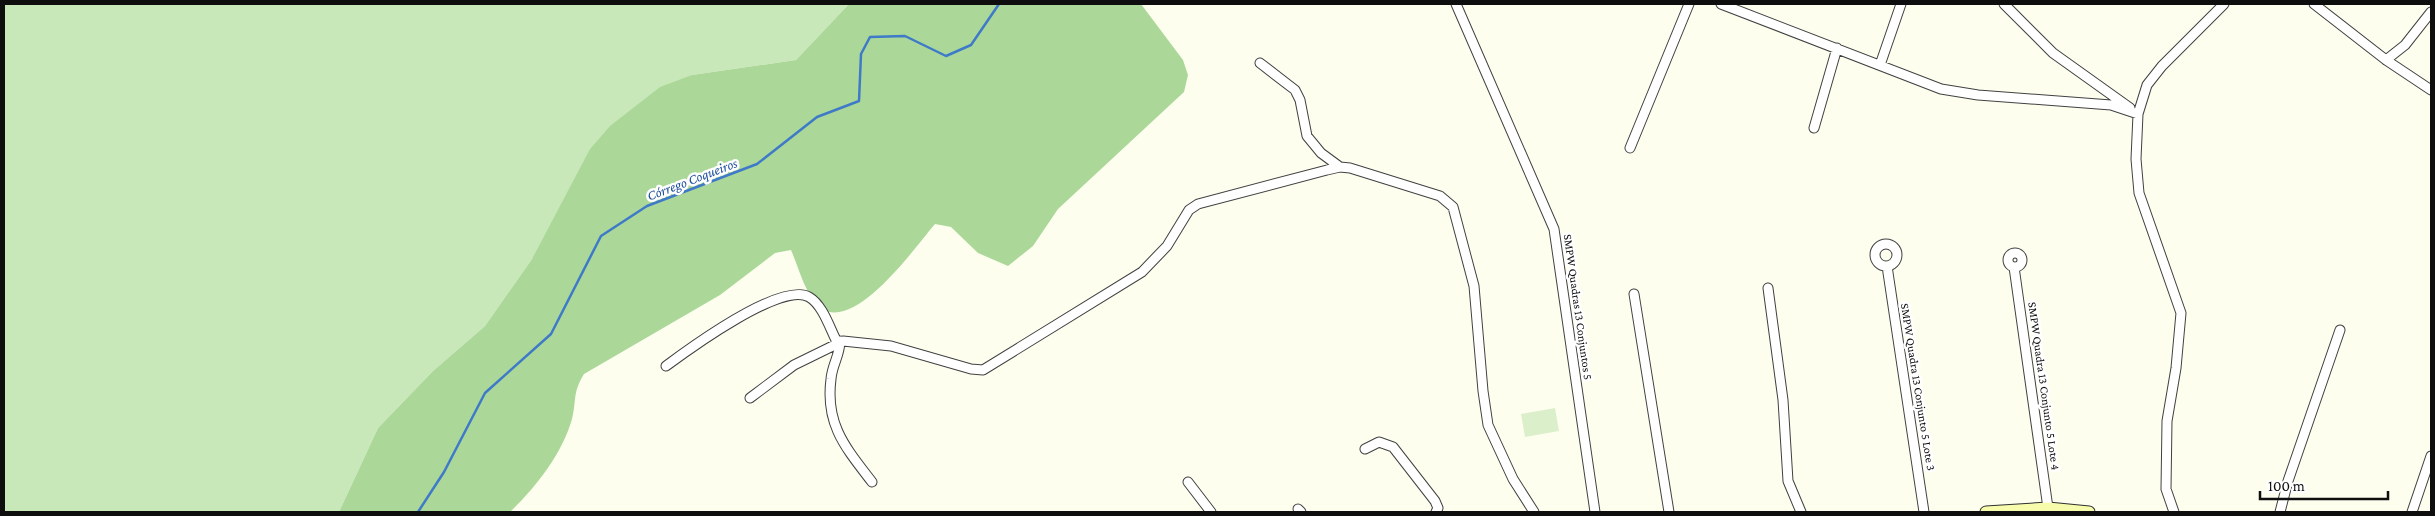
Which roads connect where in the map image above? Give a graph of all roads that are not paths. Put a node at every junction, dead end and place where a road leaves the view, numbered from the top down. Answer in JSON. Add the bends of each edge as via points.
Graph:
{"nodes":[{"id":1,"x":1456,"y":4,"type":"edge"},
{"id":2,"x":1689,"y":4,"type":"edge"},
{"id":3,"x":1721,"y":4,"type":"edge"},
{"id":4,"x":1901,"y":4,"type":"edge"},
{"id":5,"x":2004,"y":4,"type":"edge"},
{"id":6,"x":2224,"y":4,"type":"edge"},
{"id":7,"x":2314,"y":4,"type":"edge"},
{"id":8,"x":2431,"y":12,"type":"edge"},
{"id":9,"x":1837,"y":48,"type":"junction"},
{"id":10,"x":2386,"y":60,"type":"junction"},
{"id":11,"x":1260,"y":63,"type":"dead end"},
{"id":12,"x":1880,"y":65,"type":"junction"},
{"id":13,"x":2431,"y":90,"type":"edge"},
{"id":14,"x":2138,"y":114,"type":"junction"},
{"id":15,"x":1814,"y":128,"type":"dead end"},
{"id":16,"x":1630,"y":148,"type":"dead end"},
{"id":17,"x":1340,"y":167,"type":"junction"},
{"id":18,"x":1887,"y":266,"type":"dead end"},
{"id":19,"x":2014,"y":267,"type":"dead end"},
{"id":20,"x":1768,"y":288,"type":"dead end"},
{"id":21,"x":1634,"y":294,"type":"dead end"},
{"id":22,"x":2340,"y":330,"type":"dead end"},
{"id":23,"x":839,"y":342,"type":"junction"},
{"id":24,"x":666,"y":366,"type":"dead end"},
{"id":25,"x":750,"y":398,"type":"dead end"},
{"id":26,"x":1365,"y":449,"type":"dead end"},
{"id":27,"x":2431,"y":456,"type":"edge"},
{"id":28,"x":872,"y":482,"type":"dead end"},
{"id":29,"x":1188,"y":482,"type":"dead end"},
{"id":30,"x":2048,"y":508,"type":"junction"},
{"id":31,"x":1801,"y":511,"type":"edge"},
{"id":32,"x":1211,"y":512,"type":"edge"},
{"id":33,"x":1436,"y":512,"type":"edge"},
{"id":34,"x":1534,"y":512,"type":"edge"},
{"id":35,"x":1595,"y":512,"type":"edge"},
{"id":36,"x":1669,"y":512,"type":"edge"},
{"id":37,"x":1924,"y":512,"type":"edge"},
{"id":38,"x":1986,"y":512,"type":"edge"},
{"id":39,"x":2089,"y":512,"type":"edge"},
{"id":40,"x":2174,"y":512,"type":"edge"},
{"id":41,"x":2280,"y":512,"type":"edge"},
{"id":42,"x":2412,"y":512,"type":"edge"}],
"edges":[{"from":1,"to":35,"type":"street","name":"SMPW Quadras 13 Conjuntos 5","via":[[1554,229]]},
{"from":2,"to":16,"type":"street"},
{"from":3,"to":9,"type":"street"},
{"from":4,"to":12,"type":"street"},
{"from":5,"to":14,"type":"street","via":[[2053,53]]},
{"from":6,"to":14,"type":"street","via":[[2147,84]]},
{"from":7,"to":10,"type":"street"},
{"from":8,"to":10,"type":"street","via":[[2405,45]]},
{"from":9,"to":12,"type":"street"},
{"from":9,"to":15,"type":"street"},
{"from":10,"to":13,"type":"street"},
{"from":11,"to":17,"type":"street","via":[[1295,90],[1307,136],[1321,153]]},
{"from":12,"to":14,"type":"street","via":[[1941,90],[2111,105]]},
{"from":14,"to":40,"type":"street","via":[[2136,159],[2139,192],[2181,313],[2167,421],[2166,489]]},
{"from":17,"to":23,"type":"street","via":[[1193,207],[1167,246],[1142,272],[983,370],[891,346]]},
{"from":17,"to":34,"type":"street","via":[[1440,196],[1453,207],[1474,286],[1488,425],[1513,479]]},
{"from":18,"to":37,"type":"street","name":"SMPW Quadra 13 Conjunto 5 Lote 3"},
{"from":19,"to":30,"type":"street","name":"SMPW Quadra 13 Conjunto 5 Lote 4"},
{"from":20,"to":31,"type":"street","via":[[1783,400],[1788,481]]},
{"from":21,"to":36,"type":"street"},
{"from":22,"to":41,"type":"street"},
{"from":23,"to":24,"type":"street","via":[[813,300],[805,295],[795,295],[756,308]]},
{"from":23,"to":25,"type":"street","via":[[794,365]]},
{"from":23,"to":28,"type":"street","via":[[830,380],[831,413],[842,441]]},
{"from":26,"to":33,"type":"street","via":[[1379,442],[1392,446],[1435,502]]},
{"from":27,"to":42,"type":"street"},
{"from":29,"to":32,"type":"street"},
{"from":30,"to":38,"type":"street"},
{"from":30,"to":39,"type":"street"}]}
